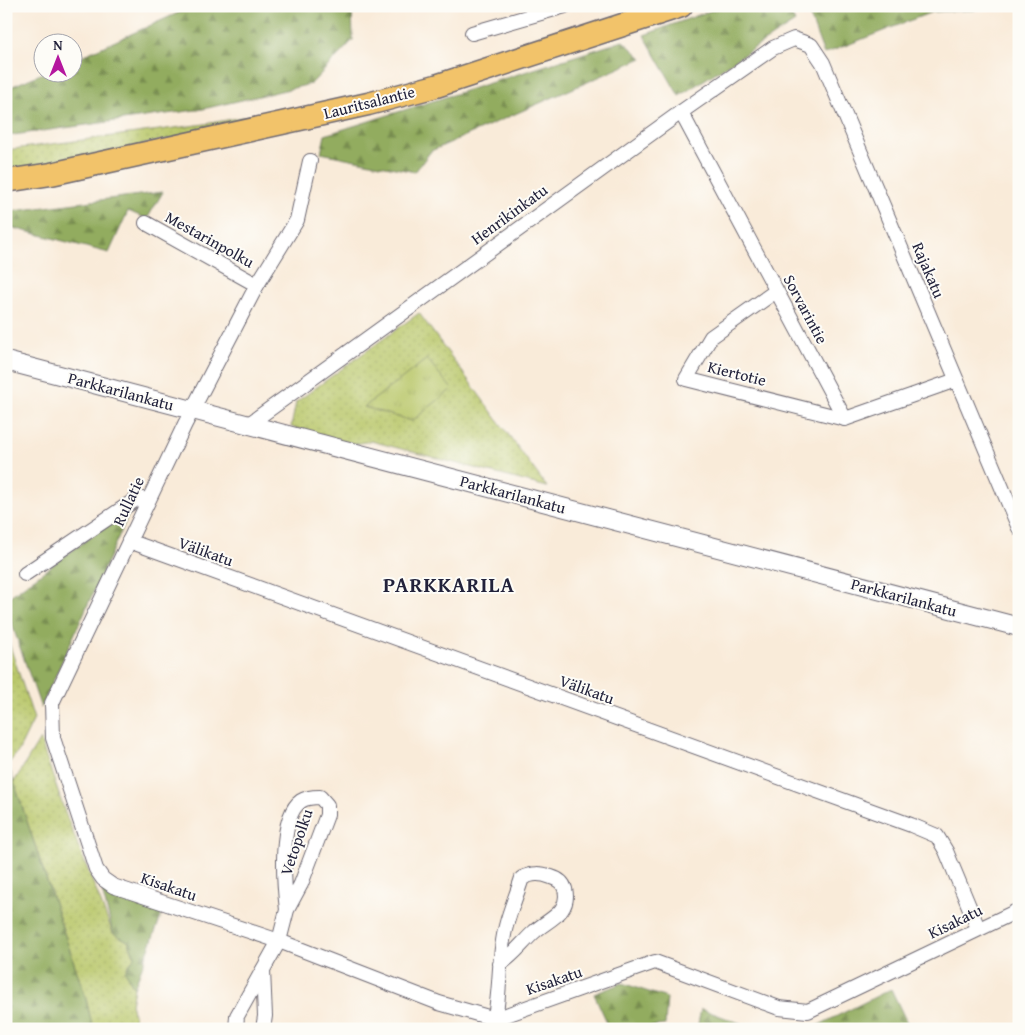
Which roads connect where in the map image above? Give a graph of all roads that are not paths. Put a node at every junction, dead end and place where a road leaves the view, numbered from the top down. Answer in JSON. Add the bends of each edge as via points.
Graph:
{"nodes":[{"id":1,"x":564,"y":6,"type":"edge"},
{"id":2,"x":681,"y":6,"type":"edge"},
{"id":3,"x":472,"y":33,"type":"dead end"},
{"id":4,"x":794,"y":39,"type":"joint"},
{"id":5,"x":681,"y":112,"type":"junction"},
{"id":6,"x":310,"y":161,"type":"dead end"},
{"id":7,"x":51,"y":174,"type":"junction"},
{"id":8,"x":6,"y":181,"type":"edge"},
{"id":9,"x":6,"y":191,"type":"edge"},
{"id":10,"x":146,"y":223,"type":"dead end"},
{"id":11,"x":257,"y":285,"type":"junction"},
{"id":12,"x":776,"y":291,"type":"junction"},
{"id":13,"x":6,"y":361,"type":"edge"},
{"id":14,"x":956,"y":380,"type":"junction"},
{"id":15,"x":194,"y":410,"type":"junction"},
{"id":16,"x":845,"y":419,"type":"junction"},
{"id":17,"x":249,"y":424,"type":"junction"},
{"id":18,"x":143,"y":499,"type":"junction"},
{"id":19,"x":1019,"y":528,"type":"edge"},
{"id":20,"x":129,"y":541,"type":"junction"},
{"id":21,"x":25,"y":574,"type":"dead end"},
{"id":22,"x":1019,"y":627,"type":"edge"},
{"id":23,"x":96,"y":869,"type":"joint"},
{"id":24,"x":287,"y":910,"type":"junction"},
{"id":25,"x":1019,"y":910,"type":"edge"},
{"id":26,"x":978,"y":928,"type":"junction"},
{"id":27,"x":279,"y":941,"type":"junction"},
{"id":28,"x":500,"y":964,"type":"junction"},
{"id":29,"x":263,"y":970,"type":"junction"},
{"id":30,"x":494,"y":1024,"type":"edge"},
{"id":31,"x":236,"y":1029,"type":"edge"},
{"id":32,"x":263,"y":1029,"type":"edge"}],
"edges":[{"from":1,"to":3,"type":"street"},
{"from":2,"to":7,"type":"main road","name":"Lauritsalantie","via":[[436,86],[377,102]]},
{"from":4,"to":5,"type":"street","name":"Henrikinkatu","via":[[772,48]]},
{"from":4,"to":14,"type":"street","name":"Rajakatu","via":[[811,45],[823,63]]},
{"from":5,"to":12,"type":"street","name":"Sorvarintie"},
{"from":5,"to":17,"type":"street","name":"Henrikinkatu"},
{"from":6,"to":11,"type":"street","name":"Rullatie","via":[[297,220]]},
{"from":7,"to":8,"type":"main road","name":"Lauritsalantie"},
{"from":7,"to":9,"type":"main road","name":"Lauritsalantie"},
{"from":10,"to":11,"type":"street","name":"Mestarinpolku"},
{"from":11,"to":15,"type":"street","name":"Rullatie"},
{"from":12,"to":16,"type":"street","name":"Sorvarintie"},
{"from":12,"to":16,"type":"street","name":"Kiertotie","via":[[710,337],[686,379]]},
{"from":13,"to":15,"type":"street","name":"Parkkarilankatu"},
{"from":14,"to":16,"type":"street"},
{"from":14,"to":19,"type":"street","name":"Rajakatu"},
{"from":15,"to":17,"type":"street","name":"Parkkarilankatu"},
{"from":15,"to":18,"type":"street","name":"Rullatie"},
{"from":17,"to":22,"type":"street","name":"Parkkarilankatu"},
{"from":18,"to":20,"type":"street","name":"Rullatie"},
{"from":18,"to":21,"type":"street"},
{"from":20,"to":23,"type":"street","name":"Rullatie","via":[[52,703],[53,738]]},
{"from":20,"to":26,"type":"street","name":"Välikatu","via":[[937,836]]},
{"from":23,"to":27,"type":"street","name":"Kisakatu","via":[[113,886]]},
{"from":24,"to":24,"type":"street","name":"Vetopolku","via":[[301,884],[327,815],[327,806],[320,798],[302,800],[291,818],[283,874]]},
{"from":24,"to":27,"type":"street","name":"Vetopolku"},
{"from":25,"to":26,"type":"street","name":"Kisakatu"},
{"from":26,"to":30,"type":"street","name":"Kisakatu","via":[[808,1011],[779,1008],[655,962]]},
{"from":27,"to":29,"type":"street","name":"Vetopolku"},
{"from":27,"to":30,"type":"street","name":"Kisakatu"},
{"from":28,"to":28,"type":"street","via":[[534,932],[556,918],[563,908],[567,897],[564,885],[557,878],[542,873],[522,878],[506,926]]},
{"from":28,"to":30,"type":"street"},
{"from":29,"to":31,"type":"street","name":"Vetopolku","via":[[237,1016]]},
{"from":29,"to":32,"type":"street","via":[[266,1016]]}]}
